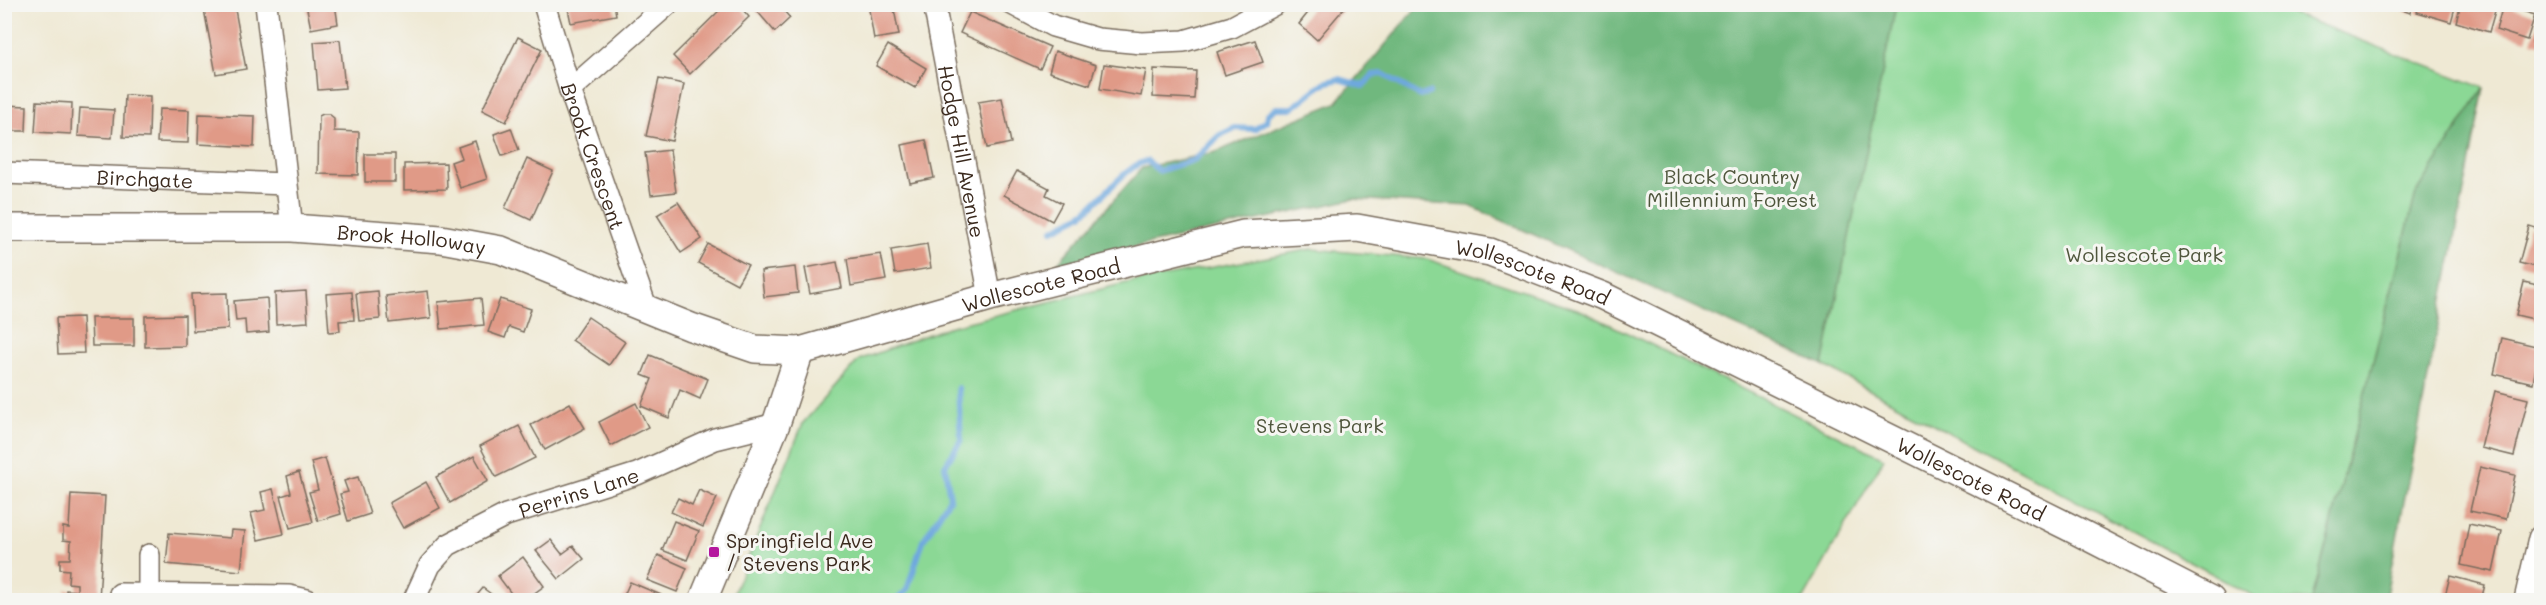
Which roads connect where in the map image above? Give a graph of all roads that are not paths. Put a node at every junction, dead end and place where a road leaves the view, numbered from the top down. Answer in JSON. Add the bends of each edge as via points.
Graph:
{"nodes":[{"id":1,"x":267,"y":4,"type":"edge"},
{"id":2,"x":544,"y":4,"type":"edge"},
{"id":3,"x":668,"y":4,"type":"edge"},
{"id":4,"x":934,"y":4,"type":"edge"},
{"id":5,"x":1012,"y":4,"type":"edge"},
{"id":6,"x":1275,"y":4,"type":"edge"},
{"id":7,"x":570,"y":90,"type":"junction"},
{"id":8,"x":4,"y":173,"type":"edge"},
{"id":9,"x":286,"y":184,"type":"junction"},
{"id":10,"x":4,"y":228,"type":"edge"},
{"id":11,"x":292,"y":228,"type":"junction"},
{"id":12,"x":990,"y":297,"type":"junction"},
{"id":13,"x":646,"y":307,"type":"junction"},
{"id":14,"x":800,"y":351,"type":"junction"},
{"id":15,"x":776,"y":424,"type":"junction"},
{"id":16,"x":2541,"y":539,"type":"edge"},
{"id":17,"x":149,"y":555,"type":"dead end"},
{"id":18,"x":120,"y":594,"type":"dead end"},
{"id":19,"x":149,"y":594,"type":"junction"},
{"id":20,"x":307,"y":600,"type":"edge"},
{"id":21,"x":414,"y":600,"type":"edge"},
{"id":22,"x":703,"y":600,"type":"edge"},
{"id":23,"x":2211,"y":600,"type":"edge"},
{"id":24,"x":2528,"y":600,"type":"edge"}],
"edges":[{"from":1,"to":9,"type":"street"},
{"from":2,"to":7,"type":"street","name":"Brook Crescent"},
{"from":3,"to":7,"type":"street"},
{"from":4,"to":12,"type":"street","name":"Hodge Hill Avenue"},
{"from":5,"to":6,"type":"street","via":[[1053,26],[1098,39],[1142,43],[1184,41],[1232,27]]},
{"from":7,"to":13,"type":"street","name":"Brook Crescent"},
{"from":8,"to":9,"type":"street","name":"Birchgate"},
{"from":9,"to":11,"type":"street"},
{"from":10,"to":11,"type":"street","name":"Brook Holloway"},
{"from":11,"to":13,"type":"street","name":"Brook Holloway","via":[[441,239],[501,250]]},
{"from":12,"to":14,"type":"street","name":"Wollescote Road"},
{"from":12,"to":23,"type":"street","name":"Wollescote Road","via":[[1243,234],[1357,228],[1490,252],[1603,296]]},
{"from":13,"to":14,"type":"street","name":"Brook Holloway","via":[[755,349]]},
{"from":14,"to":15,"type":"street"},
{"from":15,"to":21,"type":"street","name":"Perrins Lane","via":[[715,439],[637,474],[506,515],[448,545],[430,565]]},
{"from":15,"to":22,"type":"street"},
{"from":16,"to":24,"type":"street"},
{"from":17,"to":19,"type":"street"},
{"from":18,"to":19,"type":"street"},
{"from":19,"to":20,"type":"street","via":[[289,596]]}]}
